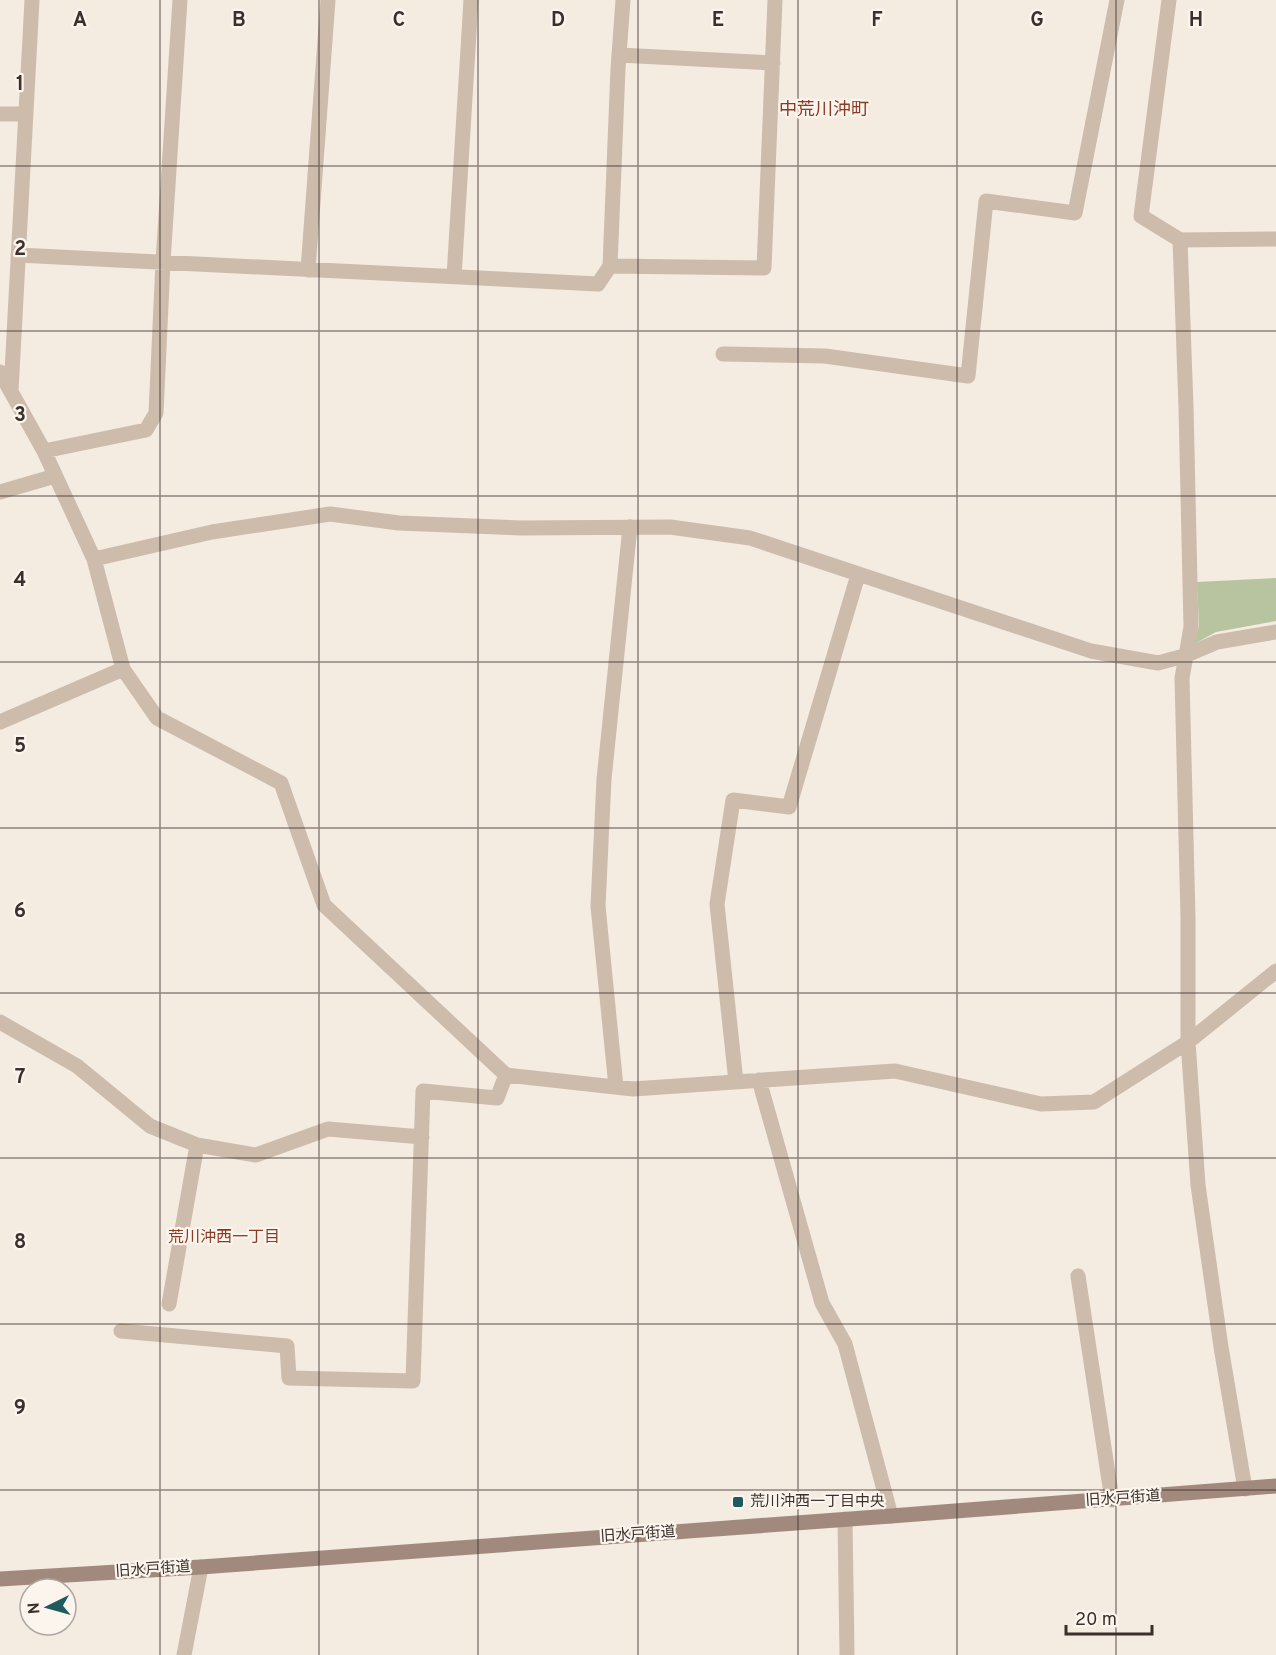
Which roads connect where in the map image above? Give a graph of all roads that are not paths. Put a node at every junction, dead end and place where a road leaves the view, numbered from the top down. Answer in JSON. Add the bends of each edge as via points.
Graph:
{"nodes":[{"id":1,"x":32,"y":0,"type":"edge"},
{"id":2,"x":180,"y":0,"type":"edge"},
{"id":3,"x":328,"y":0,"type":"edge"},
{"id":4,"x":471,"y":0,"type":"edge"},
{"id":5,"x":622,"y":0,"type":"edge"},
{"id":6,"x":775,"y":0,"type":"edge"},
{"id":7,"x":1117,"y":0,"type":"edge"},
{"id":8,"x":1169,"y":0,"type":"edge"},
{"id":9,"x":619,"y":55,"type":"junction"},
{"id":10,"x":772,"y":63,"type":"junction"},
{"id":11,"x":0,"y":114,"type":"edge"},
{"id":12,"x":26,"y":114,"type":"junction"},
{"id":13,"x":1276,"y":239,"type":"edge"},
{"id":14,"x":1180,"y":240,"type":"junction"},
{"id":15,"x":18,"y":255,"type":"junction"},
{"id":16,"x":163,"y":262,"type":"junction"},
{"id":17,"x":610,"y":266,"type":"junction"},
{"id":18,"x":308,"y":270,"type":"junction"},
{"id":19,"x":453,"y":277,"type":"junction"},
{"id":20,"x":723,"y":354,"type":"dead end"},
{"id":21,"x":0,"y":372,"type":"edge"},
{"id":22,"x":11,"y":391,"type":"junction"},
{"id":23,"x":44,"y":451,"type":"junction"},
{"id":24,"x":55,"y":476,"type":"junction"},
{"id":25,"x":0,"y":492,"type":"edge"},
{"id":26,"x":630,"y":527,"type":"junction"},
{"id":27,"x":94,"y":559,"type":"junction"},
{"id":28,"x":858,"y":575,"type":"junction"},
{"id":29,"x":1276,"y":632,"type":"edge"},
{"id":30,"x":1185,"y":656,"type":"junction"},
{"id":31,"x":123,"y":669,"type":"junction"},
{"id":32,"x":0,"y":722,"type":"edge"},
{"id":33,"x":1276,"y":971,"type":"edge"},
{"id":34,"x":0,"y":1022,"type":"edge"},
{"id":35,"x":1188,"y":1041,"type":"junction"},
{"id":36,"x":506,"y":1075,"type":"junction"},
{"id":37,"x":759,"y":1080,"type":"junction"},
{"id":38,"x":736,"y":1082,"type":"junction"},
{"id":39,"x":616,"y":1087,"type":"junction"},
{"id":40,"x":422,"y":1137,"type":"junction"},
{"id":41,"x":197,"y":1145,"type":"junction"},
{"id":42,"x":1078,"y":1276,"type":"dead end"},
{"id":43,"x":169,"y":1304,"type":"dead end"},
{"id":44,"x":121,"y":1331,"type":"dead end"},
{"id":45,"x":1276,"y":1486,"type":"edge"},
{"id":46,"x":1245,"y":1489,"type":"junction"},
{"id":47,"x":1112,"y":1500,"type":"junction"},
{"id":48,"x":891,"y":1516,"type":"junction"},
{"id":49,"x":845,"y":1520,"type":"junction"},
{"id":50,"x":201,"y":1567,"type":"junction"},
{"id":51,"x":0,"y":1579,"type":"edge"},
{"id":52,"x":184,"y":1655,"type":"edge"},
{"id":53,"x":847,"y":1655,"type":"edge"}],
"edges":[{"from":1,"to":12,"type":"street"},
{"from":2,"to":16,"type":"street"},
{"from":3,"to":18,"type":"street"},
{"from":4,"to":19,"type":"street"},
{"from":5,"to":9,"type":"street"},
{"from":6,"to":10,"type":"street"},
{"from":7,"to":20,"type":"street","via":[[1075,213],[986,201],[968,376],[825,356]]},
{"from":8,"to":14,"type":"street","via":[[1141,216]]},
{"from":9,"to":10,"type":"street"},
{"from":9,"to":17,"type":"street"},
{"from":10,"to":17,"type":"street","via":[[764,268]]},
{"from":11,"to":12,"type":"street"},
{"from":12,"to":15,"type":"street"},
{"from":13,"to":14,"type":"street"},
{"from":14,"to":30,"type":"street","via":[[1191,627]]},
{"from":15,"to":16,"type":"street"},
{"from":15,"to":22,"type":"street"},
{"from":16,"to":18,"type":"street"},
{"from":16,"to":23,"type":"street","via":[[156,413],[146,430]]},
{"from":17,"to":19,"type":"street","via":[[598,284]]},
{"from":18,"to":19,"type":"street"},
{"from":21,"to":22,"type":"street"},
{"from":22,"to":23,"type":"street"},
{"from":23,"to":24,"type":"street"},
{"from":24,"to":25,"type":"street"},
{"from":24,"to":27,"type":"street"},
{"from":26,"to":27,"type":"street","via":[[399,523],[330,514],[212,532]]},
{"from":26,"to":28,"type":"street","via":[[670,527],[750,538]]},
{"from":26,"to":39,"type":"street","via":[[604,778],[598,906]]},
{"from":27,"to":31,"type":"street"},
{"from":28,"to":30,"type":"street","via":[[1091,651],[1158,663]]},
{"from":28,"to":38,"type":"street","via":[[789,807],[733,800],[717,904]]},
{"from":29,"to":30,"type":"street","via":[[1216,642]]},
{"from":30,"to":35,"type":"street","via":[[1182,678]]},
{"from":31,"to":32,"type":"street"},
{"from":31,"to":36,"type":"street","via":[[157,718],[281,783],[324,904]]},
{"from":33,"to":35,"type":"street"},
{"from":34,"to":41,"type":"street","via":[[77,1066],[150,1126]]},
{"from":35,"to":37,"type":"street","via":[[1094,1102],[1041,1104],[895,1071]]},
{"from":35,"to":46,"type":"street","via":[[1198,1185]]},
{"from":36,"to":39,"type":"street"},
{"from":36,"to":40,"type":"street","via":[[497,1098],[423,1091]]},
{"from":37,"to":38,"type":"street"},
{"from":37,"to":48,"type":"street","via":[[822,1303],[845,1344]]},
{"from":38,"to":39,"type":"street"},
{"from":40,"to":41,"type":"street","via":[[328,1129],[256,1155]]},
{"from":40,"to":44,"type":"street","via":[[413,1381],[289,1378],[287,1346]]},
{"from":41,"to":43,"type":"street"},
{"from":42,"to":47,"type":"street"},
{"from":45,"to":46,"type":"street","name":"旧水戸街道"},
{"from":46,"to":47,"type":"street","name":"旧水戸街道"},
{"from":47,"to":48,"type":"street","name":"旧水戸街道"},
{"from":48,"to":49,"type":"street","name":"旧水戸街道"},
{"from":49,"to":50,"type":"street","name":"旧水戸街道"},
{"from":49,"to":53,"type":"street"},
{"from":50,"to":51,"type":"street","name":"旧水戸街道"},
{"from":50,"to":52,"type":"street"}]}
